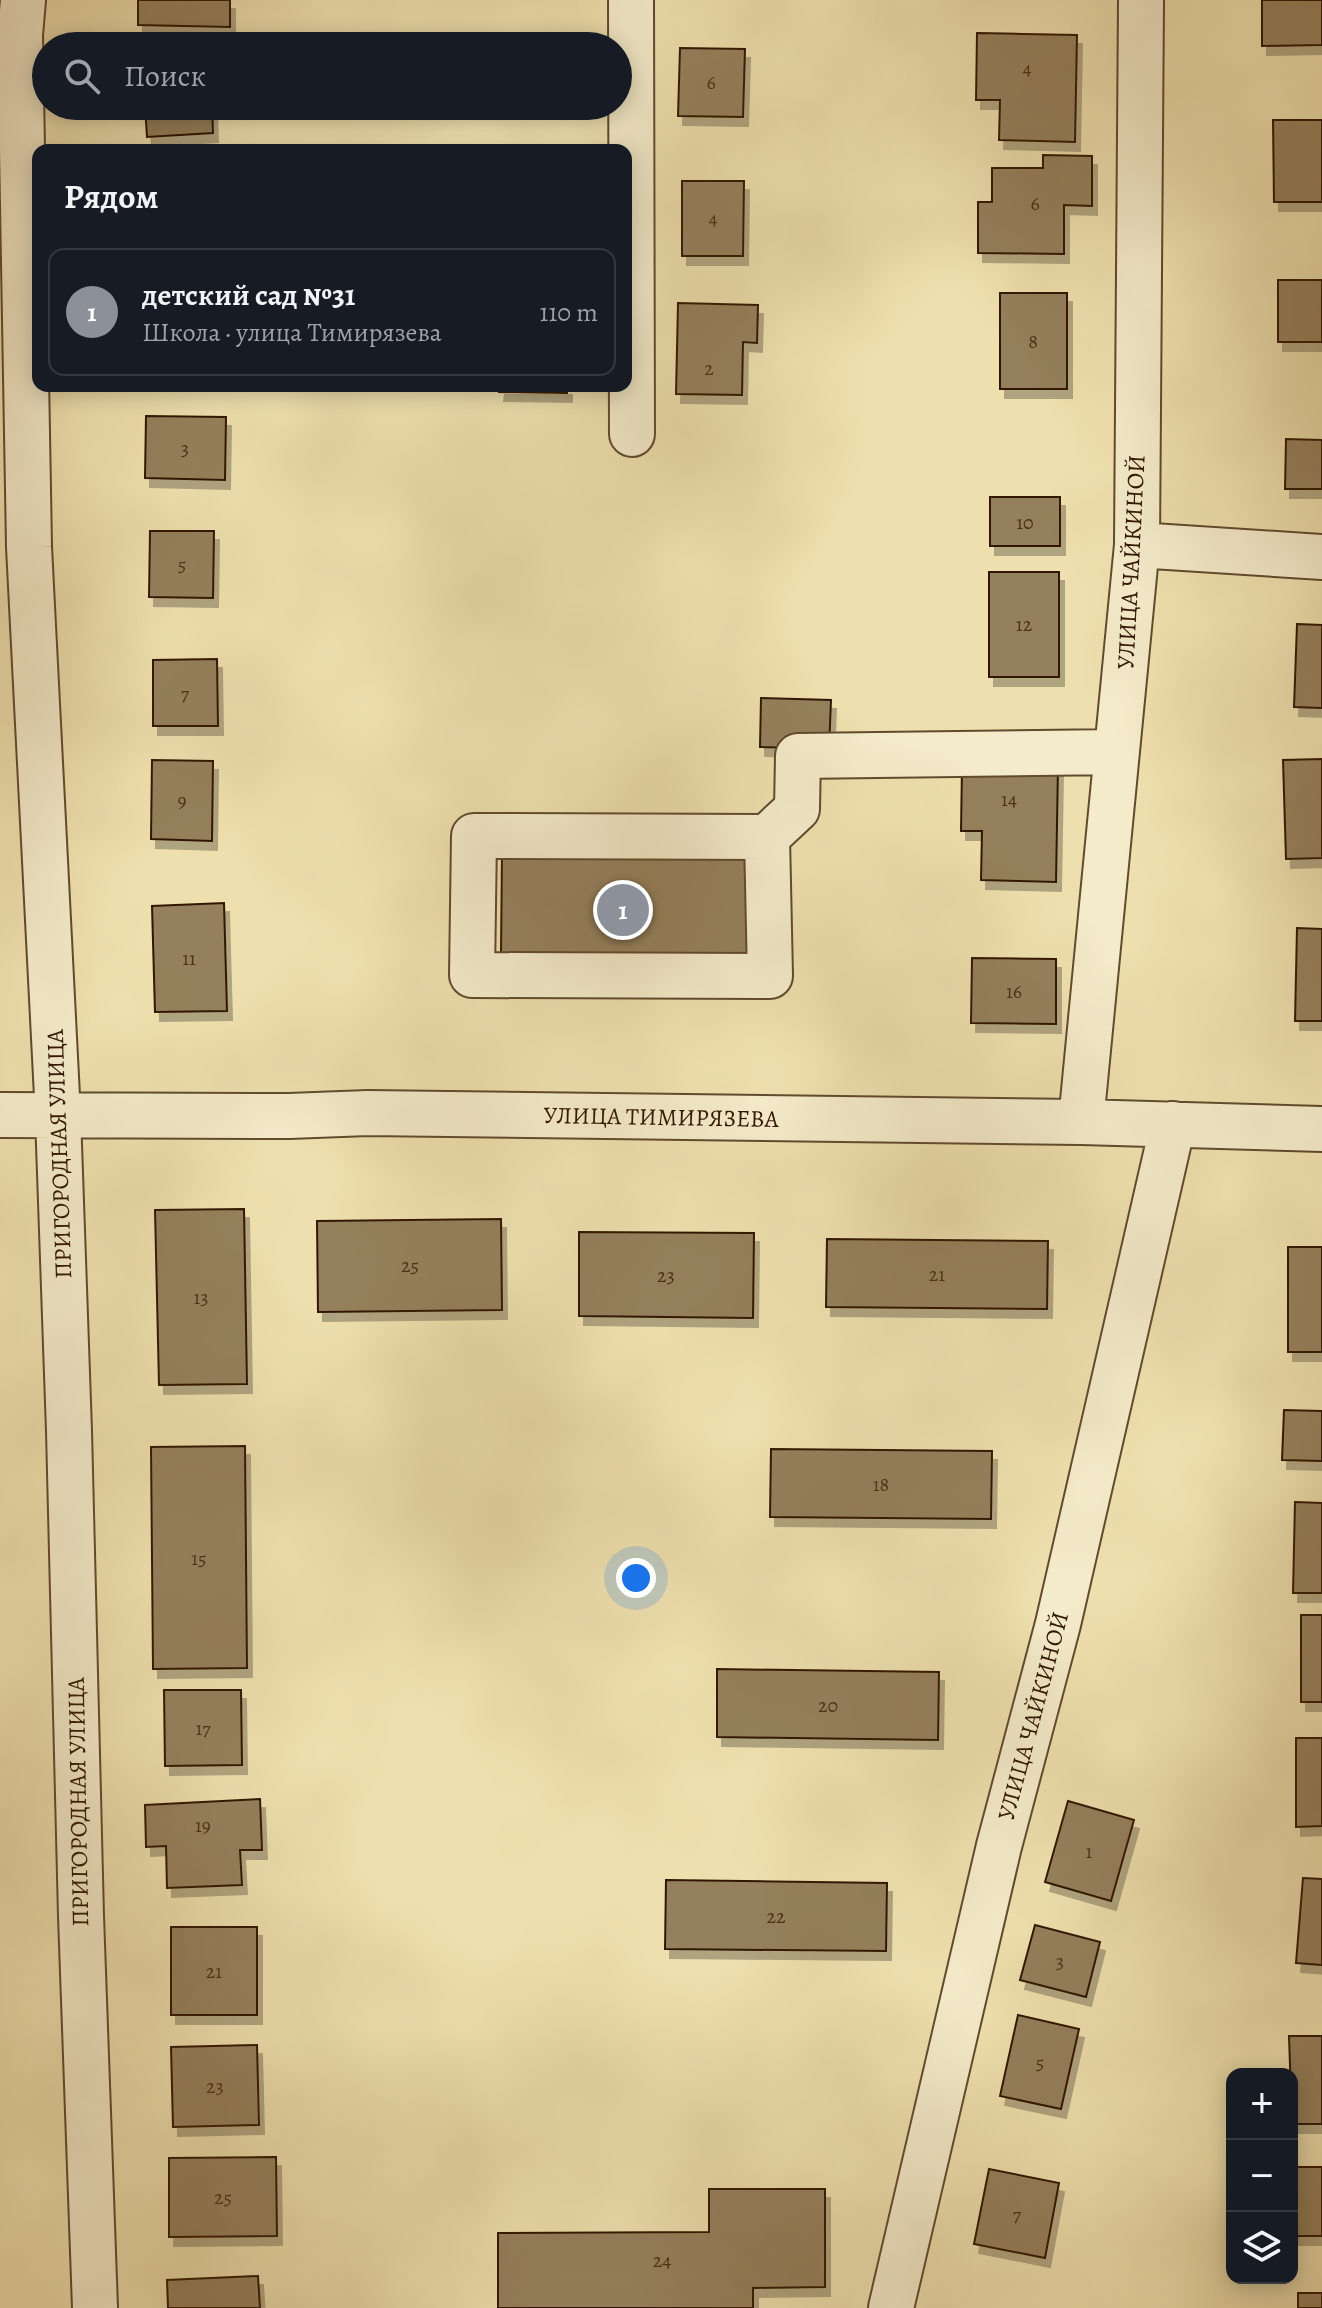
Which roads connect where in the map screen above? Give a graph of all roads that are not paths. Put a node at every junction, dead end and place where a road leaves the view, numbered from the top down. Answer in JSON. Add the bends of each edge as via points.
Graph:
{"nodes":[{"id":1,"x":23,"y":0,"type":"edge"},
{"id":2,"x":631,"y":0,"type":"edge"},
{"id":3,"x":1141,"y":0,"type":"edge"},
{"id":4,"x":631,"y":32,"type":"edge"},
{"id":5,"x":631,"y":120,"type":"edge"},
{"id":6,"x":631,"y":144,"type":"edge"},
{"id":7,"x":632,"y":392,"type":"edge"},
{"id":8,"x":632,"y":434,"type":"dead end"},
{"id":9,"x":1137,"y":545,"type":"junction"},
{"id":10,"x":1322,"y":557,"type":"edge"},
{"id":11,"x":1117,"y":752,"type":"junction"},
{"id":12,"x":767,"y":837,"type":"junction"},
{"id":13,"x":0,"y":1115,"type":"edge"},
{"id":14,"x":58,"y":1116,"type":"junction"},
{"id":15,"x":1081,"y":1122,"type":"junction"},
{"id":16,"x":1173,"y":1124,"type":"junction"},
{"id":17,"x":1322,"y":1129,"type":"edge"},
{"id":18,"x":95,"y":2308,"type":"edge"},
{"id":19,"x":891,"y":2308,"type":"edge"}],
"edges":[{"from":1,"to":14,"type":"street","name":"ПРИГОРОДНАЯ УЛИЦА","via":[[29,547]]},
{"from":2,"to":4,"type":"street"},
{"from":3,"to":9,"type":"street","name":"УЛИЦА ЧАЙКИНОЙ"},
{"from":5,"to":6,"type":"street"},
{"from":7,"to":8,"type":"street"},
{"from":9,"to":10,"type":"street"},
{"from":9,"to":11,"type":"street","name":"УЛИЦА ЧАЙКИНОЙ"},
{"from":11,"to":12,"type":"street","via":[[798,756],[797,809]]},
{"from":11,"to":15,"type":"street","name":"УЛИЦА ЧАЙКИНОЙ"},
{"from":12,"to":12,"type":"street","via":[[770,976],[472,975],[474,836]]},
{"from":13,"to":14,"type":"street","name":"УЛИЦА ТИМИРЯЗЕВА"},
{"from":14,"to":15,"type":"street","name":"УЛИЦА ТИМИРЯЗЕВА","via":[[368,1113]]},
{"from":14,"to":18,"type":"street","name":"ПРИГОРОДНАЯ УЛИЦА"},
{"from":15,"to":16,"type":"street","name":"УЛИЦА ТИМИРЯЗЕВА"},
{"from":16,"to":17,"type":"street","name":"УЛИЦА ТИМИРЯЗЕВА"},
{"from":16,"to":19,"type":"street","name":"УЛИЦА ЧАЙКИНОЙ"}]}
